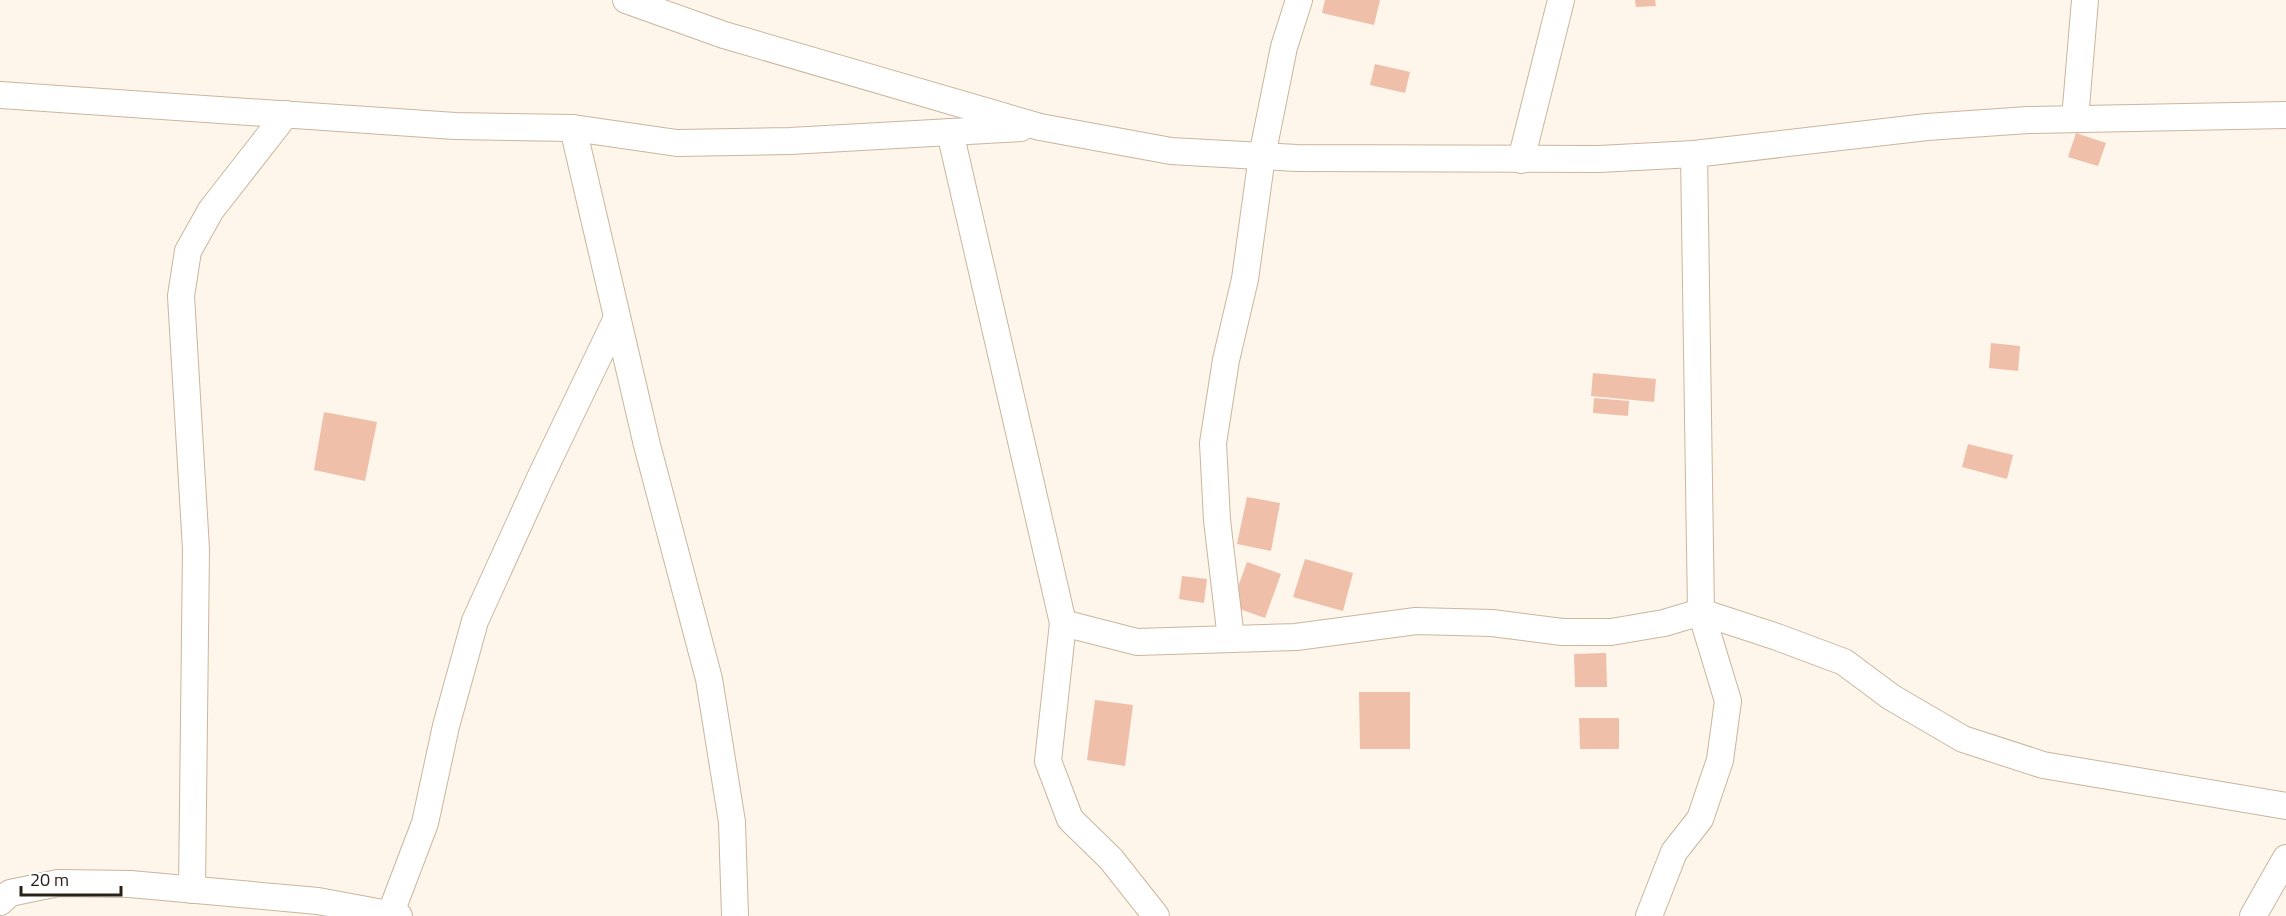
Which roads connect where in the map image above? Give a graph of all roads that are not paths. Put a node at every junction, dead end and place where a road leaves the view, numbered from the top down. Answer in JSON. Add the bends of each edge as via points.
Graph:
{"nodes":[{"id":1,"x":1299,"y":0,"type":"edge"},
{"id":2,"x":1562,"y":0,"type":"edge"},
{"id":3,"x":2085,"y":0,"type":"edge"},
{"id":4,"x":634,"y":1,"type":"edge"},
{"id":5,"x":0,"y":95,"type":"edge"},
{"id":6,"x":286,"y":114,"type":"junction"},
{"id":7,"x":2286,"y":115,"type":"edge"},
{"id":8,"x":2075,"y":118,"type":"junction"},
{"id":9,"x":1040,"y":127,"type":"junction"},
{"id":10,"x":573,"y":128,"type":"junction"},
{"id":11,"x":950,"y":132,"type":"junction"},
{"id":12,"x":1694,"y":154,"type":"junction"},
{"id":13,"x":1262,"y":156,"type":"junction"},
{"id":14,"x":1521,"y":160,"type":"junction"},
{"id":15,"x":616,"y":320,"type":"junction"},
{"id":16,"x":1701,"y":612,"type":"junction"},
{"id":17,"x":1063,"y":623,"type":"junction"},
{"id":18,"x":1231,"y":639,"type":"junction"},
{"id":19,"x":2286,"y":806,"type":"edge"},
{"id":20,"x":2286,"y":858,"type":"edge"},
{"id":21,"x":192,"y":890,"type":"junction"},
{"id":22,"x":0,"y":902,"type":"edge"},
{"id":23,"x":394,"y":915,"type":"edge"},
{"id":24,"x":735,"y":916,"type":"edge"},
{"id":25,"x":1156,"y":916,"type":"edge"},
{"id":26,"x":1649,"y":916,"type":"edge"},
{"id":27,"x":2253,"y":916,"type":"edge"}],
"edges":[{"from":1,"to":13,"type":"street","via":[[1284,47]]},
{"from":2,"to":14,"type":"street"},
{"from":3,"to":8,"type":"street"},
{"from":4,"to":9,"type":"street","via":[[724,34]]},
{"from":5,"to":6,"type":"street"},
{"from":6,"to":10,"type":"street","via":[[455,126]]},
{"from":6,"to":21,"type":"street","via":[[211,210],[188,251],[181,296],[196,549]]},
{"from":7,"to":8,"type":"street"},
{"from":8,"to":12,"type":"street","via":[[1927,127]]},
{"from":9,"to":11,"type":"street"},
{"from":9,"to":13,"type":"street","via":[[1171,151]]},
{"from":10,"to":11,"type":"street","via":[[677,143]]},
{"from":10,"to":15,"type":"street"},
{"from":11,"to":17,"type":"street"},
{"from":12,"to":14,"type":"street"},
{"from":12,"to":16,"type":"street"},
{"from":13,"to":14,"type":"street"},
{"from":13,"to":18,"type":"street","via":[[1245,279],[1226,360],[1213,443],[1217,520]]},
{"from":15,"to":23,"type":"street","via":[[476,621],[446,726],[425,822]]},
{"from":15,"to":24,"type":"street","via":[[710,679],[732,822]]},
{"from":16,"to":18,"type":"street","via":[[1664,624],[1611,632],[1416,621],[1296,637]]},
{"from":16,"to":19,"type":"street","via":[[1844,662],[1891,697],[1963,739],[2043,765]]},
{"from":16,"to":26,"type":"street","via":[[1728,701],[1720,760],[1700,819],[1674,852]]},
{"from":17,"to":18,"type":"street","via":[[1137,642]]},
{"from":17,"to":25,"type":"street","via":[[1048,760],[1070,819],[1111,860]]},
{"from":20,"to":27,"type":"street"},
{"from":21,"to":22,"type":"street","via":[[58,883],[10,893]]},
{"from":21,"to":23,"type":"street","via":[[318,901]]}]}
